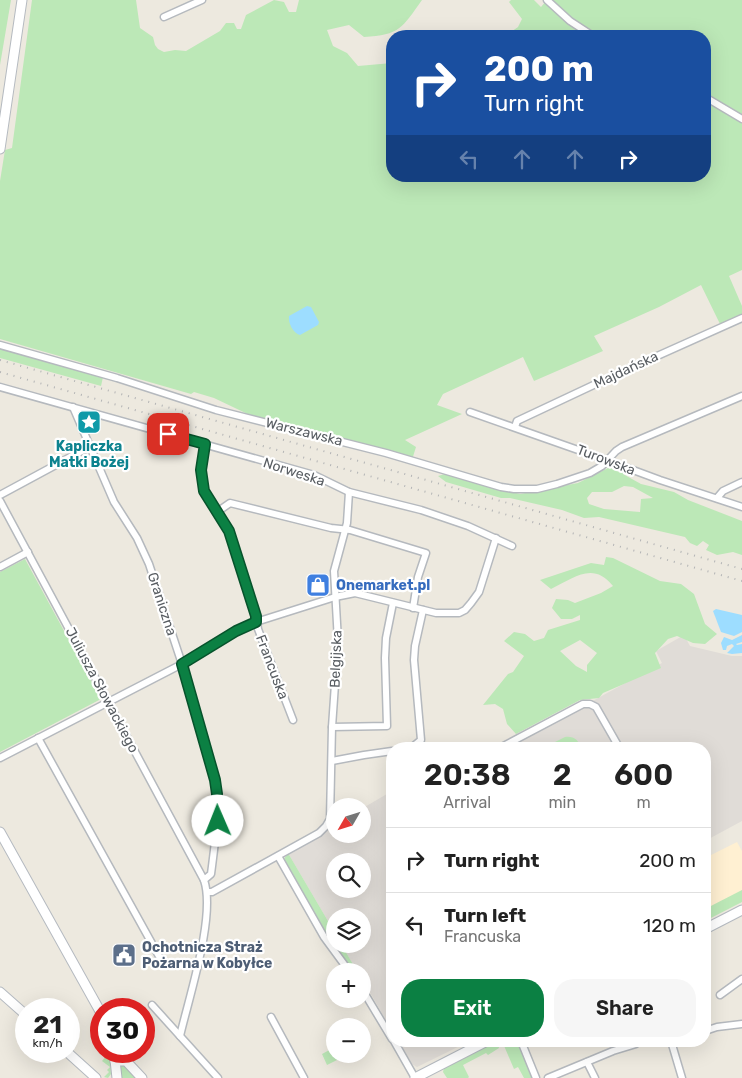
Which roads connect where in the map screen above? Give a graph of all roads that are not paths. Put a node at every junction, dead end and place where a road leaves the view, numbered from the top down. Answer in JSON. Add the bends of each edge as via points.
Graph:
{"nodes":[{"id":1,"x":22,"y":0,"type":"edge"},
{"id":2,"x":202,"y":0,"type":"edge"},
{"id":3,"x":547,"y":0,"type":"edge"},
{"id":4,"x":164,"y":17,"type":"dead end"},
{"id":5,"x":584,"y":30,"type":"edge"},
{"id":6,"x":711,"y":101,"type":"edge"},
{"id":7,"x":742,"y":119,"type":"edge"},
{"id":8,"x":0,"y":149,"type":"edge"},
{"id":9,"x":742,"y":318,"type":"edge"},
{"id":10,"x":0,"y":345,"type":"edge"},
{"id":11,"x":0,"y":387,"type":"edge"},
{"id":12,"x":742,"y":396,"type":"edge"},
{"id":13,"x":73,"y":407,"type":"junction"},
{"id":14,"x":470,"y":412,"type":"dead end"},
{"id":15,"x":515,"y":427,"type":"junction"},
{"id":16,"x":205,"y":444,"type":"junction"},
{"id":17,"x":89,"y":447,"type":"junction"},
{"id":18,"x":606,"y":461,"type":"junction"},
{"id":19,"x":742,"y":482,"type":"edge"},
{"id":20,"x":349,"y":492,"type":"junction"},
{"id":21,"x":0,"y":494,"type":"edge"},
{"id":22,"x":717,"y":498,"type":"junction"},
{"id":23,"x":0,"y":501,"type":"edge"},
{"id":24,"x":742,"y":508,"type":"edge"},
{"id":25,"x":217,"y":512,"type":"junction"},
{"id":26,"x":344,"y":530,"type":"junction"},
{"id":27,"x":496,"y":538,"type":"junction"},
{"id":28,"x":512,"y":546,"type":"dead end"},
{"id":29,"x":28,"y":552,"type":"junction"},
{"id":30,"x":0,"y":566,"type":"edge"},
{"id":31,"x":335,"y":597,"type":"junction"},
{"id":32,"x":393,"y":603,"type":"junction"},
{"id":33,"x":412,"y":608,"type":"junction"},
{"id":34,"x":424,"y":610,"type":"junction"},
{"id":35,"x":256,"y":622,"type":"junction"},
{"id":36,"x":182,"y":664,"type":"junction"},
{"id":37,"x":108,"y":702,"type":"junction"},
{"id":38,"x":292,"y":720,"type":"dead end"},
{"id":39,"x":332,"y":727,"type":"junction"},
{"id":40,"x":38,"y":738,"type":"junction"},
{"id":41,"x":419,"y":742,"type":"edge"},
{"id":42,"x":511,"y":742,"type":"edge"},
{"id":43,"x":616,"y":742,"type":"edge"},
{"id":44,"x":386,"y":752,"type":"edge"},
{"id":45,"x":0,"y":758,"type":"edge"},
{"id":46,"x":332,"y":761,"type":"junction"},
{"id":47,"x":0,"y":832,"type":"edge"},
{"id":48,"x":278,"y":856,"type":"junction"},
{"id":49,"x":204,"y":880,"type":"junction"},
{"id":50,"x":208,"y":892,"type":"junction"},
{"id":51,"x":742,"y":910,"type":"edge"},
{"id":52,"x":711,"y":926,"type":"edge"},
{"id":53,"x":160,"y":958,"type":"dead end"},
{"id":54,"x":343,"y":963,"type":"edge"},
{"id":55,"x":742,"y":979,"type":"edge"},
{"id":56,"x":0,"y":992,"type":"edge"},
{"id":57,"x":720,"y":995,"type":"dead end"},
{"id":58,"x":93,"y":998,"type":"edge"},
{"id":59,"x":371,"y":1004,"type":"edge"},
{"id":60,"x":15,"y":1005,"type":"edge"},
{"id":61,"x":155,"y":1008,"type":"edge"},
{"id":62,"x":271,"y":1017,"type":"dead end"},
{"id":63,"x":742,"y":1024,"type":"edge"},
{"id":64,"x":386,"y":1028,"type":"edge"},
{"id":65,"x":711,"y":1030,"type":"edge"},
{"id":66,"x":180,"y":1036,"type":"junction"},
{"id":67,"x":397,"y":1047,"type":"edge"},
{"id":68,"x":475,"y":1047,"type":"edge"},
{"id":69,"x":524,"y":1047,"type":"edge"},
{"id":70,"x":628,"y":1047,"type":"edge"},
{"id":71,"x":674,"y":1047,"type":"edge"},
{"id":72,"x":588,"y":1062,"type":"junction"},
{"id":73,"x":79,"y":1063,"type":"edge"},
{"id":74,"x":115,"y":1063,"type":"edge"},
{"id":75,"x":127,"y":1063,"type":"edge"},
{"id":76,"x":96,"y":1078,"type":"edge"},
{"id":77,"x":117,"y":1078,"type":"edge"},
{"id":78,"x":142,"y":1078,"type":"edge"},
{"id":79,"x":218,"y":1078,"type":"edge"},
{"id":80,"x":304,"y":1078,"type":"edge"},
{"id":81,"x":415,"y":1078,"type":"edge"},
{"id":82,"x":536,"y":1078,"type":"edge"},
{"id":83,"x":548,"y":1078,"type":"edge"},
{"id":84,"x":595,"y":1078,"type":"edge"},
{"id":85,"x":682,"y":1078,"type":"edge"}],
"edges":[{"from":1,"to":8,"type":"street"},
{"from":2,"to":4,"type":"street"},
{"from":3,"to":5,"type":"street"},
{"from":6,"to":7,"type":"street"},
{"from":9,"to":15,"type":"street","name":"Majdańska","via":[[517,421]]},
{"from":10,"to":18,"type":"street","name":"Warszawska","via":[[208,407],[386,453],[501,487],[537,489],[590,473]]},
{"from":11,"to":13,"type":"street"},
{"from":12,"to":18,"type":"street","name":"Warszawska","via":[[616,450]]},
{"from":13,"to":16,"type":"street","name":"Norweska"},
{"from":13,"to":17,"type":"street","name":"Graniczna"},
{"from":14,"to":15,"type":"street","name":"Turowska"},
{"from":15,"to":18,"type":"street","name":"Turowska"},
{"from":16,"to":20,"type":"street","name":"Norweska","via":[[314,475]]},
{"from":16,"to":25,"type":"street","name":"Francuska","via":[[201,470],[204,491]]},
{"from":17,"to":21,"type":"street"},
{"from":17,"to":36,"type":"street","name":"Graniczna","via":[[114,502],[144,550]]},
{"from":18,"to":22,"type":"street","name":"Turowska"},
{"from":19,"to":22,"type":"street","via":[[722,491]]},
{"from":20,"to":26,"type":"street","name":"Belgijska"},
{"from":20,"to":27,"type":"street","name":"Norweska","via":[[421,510]]},
{"from":22,"to":24,"type":"street","name":"Turowska"},
{"from":23,"to":29,"type":"street","name":"Juliusza Słowackiego"},
{"from":25,"to":26,"type":"street","via":[[230,503]]},
{"from":25,"to":35,"type":"street","name":"Francuska","via":[[229,531]]},
{"from":26,"to":31,"type":"street","name":"Belgijska","via":[[334,571]]},
{"from":26,"to":33,"type":"street","via":[[426,553]]},
{"from":27,"to":28,"type":"street","name":"Norweska"},
{"from":27,"to":34,"type":"street","via":[[478,592],[465,610],[452,614]]},
{"from":29,"to":30,"type":"street"},
{"from":29,"to":37,"type":"street","name":"Juliusza Słowackiego"},
{"from":31,"to":32,"type":"street","via":[[355,593]]},
{"from":31,"to":35,"type":"street"},
{"from":31,"to":39,"type":"street","name":"Belgijska","via":[[338,641]]},
{"from":32,"to":33,"type":"street"},
{"from":32,"to":39,"type":"street","via":[[385,658],[387,726]]},
{"from":33,"to":34,"type":"street"},
{"from":34,"to":41,"type":"street","via":[[414,660],[422,740]]},
{"from":35,"to":36,"type":"street"},
{"from":35,"to":38,"type":"street","name":"Francuska"},
{"from":36,"to":37,"type":"street"},
{"from":36,"to":49,"type":"street","name":"Graniczna","via":[[217,794],[218,821],[211,874]]},
{"from":37,"to":40,"type":"street"},
{"from":37,"to":49,"type":"street","name":"Juliusza Słowackiego"},
{"from":39,"to":46,"type":"street","name":"Belgijska"},
{"from":40,"to":45,"type":"street"},
{"from":40,"to":53,"type":"street"},
{"from":42,"to":43,"type":"street","via":[[584,704],[590,704],[596,707]]},
{"from":44,"to":46,"type":"street"},
{"from":46,"to":48,"type":"street","name":"Belgijska","via":[[331,815],[326,826]]},
{"from":47,"to":58,"type":"street"},
{"from":48,"to":50,"type":"street"},
{"from":48,"to":54,"type":"street","via":[[324,937]]},
{"from":49,"to":50,"type":"street"},
{"from":50,"to":66,"type":"street","via":[[206,926]]},
{"from":51,"to":52,"type":"street"},
{"from":55,"to":57,"type":"street"},
{"from":56,"to":60,"type":"street"},
{"from":59,"to":64,"type":"street"},
{"from":61,"to":66,"type":"street"},
{"from":62,"to":80,"type":"street"},
{"from":63,"to":65,"type":"street"},
{"from":66,"to":79,"type":"street"},
{"from":67,"to":81,"type":"street"},
{"from":68,"to":81,"type":"street"},
{"from":69,"to":82,"type":"street"},
{"from":70,"to":72,"type":"street"},
{"from":71,"to":85,"type":"street"},
{"from":72,"to":83,"type":"street"},
{"from":72,"to":84,"type":"street"},
{"from":73,"to":76,"type":"street"},
{"from":74,"to":77,"type":"street"},
{"from":75,"to":78,"type":"street"}]}
